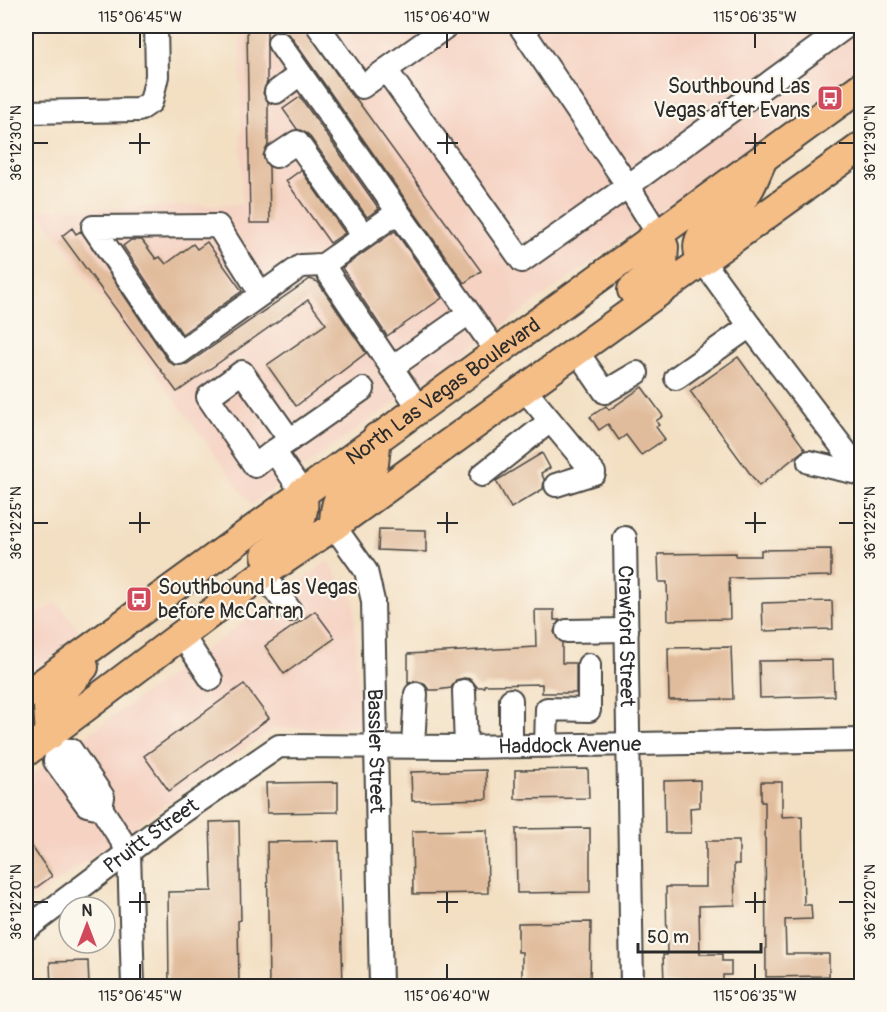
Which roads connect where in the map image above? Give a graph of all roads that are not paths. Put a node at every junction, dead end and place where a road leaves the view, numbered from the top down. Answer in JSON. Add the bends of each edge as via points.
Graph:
{"nodes":[{"id":1,"x":156,"y":26,"type":"edge"},
{"id":2,"x":318,"y":26,"type":"edge"},
{"id":3,"x":447,"y":26,"type":"edge"},
{"id":4,"x":520,"y":26,"type":"edge"},
{"id":5,"x":847,"y":26,"type":"edge"},
{"id":6,"x":279,"y":43,"type":"dead end"},
{"id":7,"x":386,"y":70,"type":"junction"},
{"id":8,"x":300,"y":74,"type":"junction"},
{"id":9,"x":861,"y":86,"type":"edge"},
{"id":10,"x":276,"y":92,"type":"dead end"},
{"id":11,"x":26,"y":112,"type":"edge"},
{"id":12,"x":861,"y":146,"type":"edge"},
{"id":13,"x":276,"y":156,"type":"dead end"},
{"id":14,"x":764,"y":157,"type":"junction"},
{"id":15,"x":628,"y":186,"type":"junction"},
{"id":16,"x":398,"y":212,"type":"junction"},
{"id":17,"x":658,"y":234,"type":"junction"},
{"id":18,"x":364,"y":236,"type":"junction"},
{"id":19,"x":702,"y":260,"type":"junction"},
{"id":20,"x":322,"y":265,"type":"junction"},
{"id":21,"x":261,"y":294,"type":"junction"},
{"id":22,"x":469,"y":313,"type":"junction"},
{"id":23,"x":614,"y":323,"type":"junction"},
{"id":24,"x":750,"y":326,"type":"junction"},
{"id":25,"x":576,"y":350,"type":"junction"},
{"id":26,"x":496,"y":351,"type":"junction"},
{"id":27,"x":392,"y":368,"type":"junction"},
{"id":28,"x":637,"y":372,"type":"dead end"},
{"id":29,"x":676,"y":378,"type":"dead end"},
{"id":30,"x":363,"y":389,"type":"dead end"},
{"id":31,"x":524,"y":389,"type":"junction"},
{"id":32,"x":418,"y":408,"type":"junction"},
{"id":33,"x":550,"y":421,"type":"junction"},
{"id":34,"x":378,"y":437,"type":"junction"},
{"id":35,"x":837,"y":440,"type":"junction"},
{"id":36,"x":861,"y":473,"type":"edge"},
{"id":37,"x":482,"y":475,"type":"dead end"},
{"id":38,"x":556,"y":485,"type":"dead end"},
{"id":39,"x":302,"y":492,"type":"junction"},
{"id":40,"x":334,"y":526,"type":"junction"},
{"id":41,"x":625,"y":538,"type":"dead end"},
{"id":42,"x":255,"y":580,"type":"junction"},
{"id":43,"x":290,"y":610,"type":"dead end"},
{"id":44,"x":627,"y":630,"type":"junction"},
{"id":45,"x":567,"y":631,"type":"dead end"},
{"id":46,"x":182,"y":635,"type":"junction"},
{"id":47,"x":91,"y":645,"type":"junction"},
{"id":48,"x":589,"y":665,"type":"dead end"},
{"id":49,"x":211,"y":679,"type":"dead end"},
{"id":50,"x":628,"y":688,"type":"junction"},
{"id":51,"x":589,"y":689,"type":"junction"},
{"id":52,"x":464,"y":692,"type":"dead end"},
{"id":53,"x":416,"y":694,"type":"dead end"},
{"id":54,"x":26,"y":695,"type":"edge"},
{"id":55,"x":511,"y":700,"type":"dead end"},
{"id":56,"x":861,"y":740,"type":"edge"},
{"id":57,"x":54,"y":742,"type":"junction"},
{"id":58,"x":628,"y":744,"type":"junction"},
{"id":59,"x":413,"y":745,"type":"junction"},
{"id":60,"x":546,"y":745,"type":"junction"},
{"id":61,"x":279,"y":746,"type":"joint"},
{"id":62,"x":377,"y":746,"type":"junction"},
{"id":63,"x":512,"y":746,"type":"junction"},
{"id":64,"x":466,"y":747,"type":"junction"},
{"id":65,"x":26,"y":752,"type":"edge"},
{"id":66,"x":129,"y":852,"type":"junction"},
{"id":67,"x":26,"y":929,"type":"edge"},
{"id":68,"x":133,"y":987,"type":"edge"},
{"id":69,"x":381,"y":987,"type":"edge"},
{"id":70,"x":632,"y":987,"type":"edge"}],
"edges":[{"from":1,"to":11,"type":"street","via":[[157,76],[151,102],[139,110]]},
{"from":2,"to":7,"type":"street","via":[[362,87]]},
{"from":3,"to":7,"type":"street"},
{"from":4,"to":15,"type":"street"},
{"from":5,"to":15,"type":"street"},
{"from":6,"to":8,"type":"street"},
{"from":7,"to":15,"type":"street","via":[[522,261]]},
{"from":8,"to":10,"type":"street"},
{"from":8,"to":16,"type":"street"},
{"from":9,"to":14,"type":"main road","name":"North Las Vegas Boulevard"},
{"from":12,"to":19,"type":"main road"},
{"from":13,"to":18,"type":"street","via":[[297,142]]},
{"from":14,"to":17,"type":"main road","name":"North Las Vegas Boulevard"},
{"from":14,"to":19,"type":"main road","via":[[744,198],[698,239],[697,250]]},
{"from":15,"to":17,"type":"street"},
{"from":16,"to":18,"type":"street"},
{"from":16,"to":22,"type":"street"},
{"from":17,"to":23,"type":"main road","via":[[664,246],[663,262],[627,294]]},
{"from":17,"to":26,"type":"main road","name":"North Las Vegas Boulevard"},
{"from":18,"to":20,"type":"street"},
{"from":19,"to":23,"type":"main road"},
{"from":19,"to":24,"type":"street"},
{"from":20,"to":21,"type":"street","via":[[301,266]]},
{"from":20,"to":27,"type":"street"},
{"from":21,"to":21,"type":"street","via":[[179,353],[93,226],[218,226]]},
{"from":22,"to":26,"type":"street"},
{"from":22,"to":27,"type":"street"},
{"from":23,"to":25,"type":"main road"},
{"from":24,"to":29,"type":"street"},
{"from":24,"to":35,"type":"street"},
{"from":25,"to":28,"type":"street","via":[[605,392]]},
{"from":25,"to":31,"type":"main road"},
{"from":26,"to":32,"type":"main road","name":"North Las Vegas Boulevard"},
{"from":27,"to":32,"type":"street"},
{"from":30,"to":39,"type":"street","via":[[282,445]]},
{"from":31,"to":33,"type":"street"},
{"from":31,"to":40,"type":"main road"},
{"from":32,"to":34,"type":"main road","name":"North Las Vegas Boulevard"},
{"from":33,"to":37,"type":"street"},
{"from":33,"to":38,"type":"street","via":[[594,473]]},
{"from":34,"to":39,"type":"main road","name":"North Las Vegas Boulevard"},
{"from":34,"to":40,"type":"main road","via":[[374,464],[338,496]]},
{"from":35,"to":36,"type":"street"},
{"from":35,"to":36,"type":"street","via":[[809,462]]},
{"from":39,"to":42,"type":"main road","via":[[302,520],[253,566]]},
{"from":39,"to":47,"type":"main road","name":"North Las Vegas Boulevard"},
{"from":40,"to":42,"type":"main road"},
{"from":40,"to":62,"type":"street","name":"Bassler Street","via":[[366,572],[373,601]]},
{"from":41,"to":44,"type":"street","name":"Crawford Street"},
{"from":42,"to":43,"type":"street"},
{"from":42,"to":46,"type":"main road"},
{"from":44,"to":45,"type":"street"},
{"from":44,"to":50,"type":"street","name":"Crawford Street"},
{"from":46,"to":49,"type":"street"},
{"from":46,"to":57,"type":"main road"},
{"from":47,"to":54,"type":"main road","name":"North Las Vegas Boulevard"},
{"from":47,"to":57,"type":"main road","via":[[78,676],[48,708]]},
{"from":48,"to":51,"type":"street"},
{"from":50,"to":51,"type":"street"},
{"from":50,"to":58,"type":"street","name":"Crawford Street"},
{"from":51,"to":60,"type":"street","via":[[589,710],[547,710]]},
{"from":52,"to":64,"type":"street"},
{"from":53,"to":59,"type":"street"},
{"from":55,"to":63,"type":"street"},
{"from":56,"to":58,"type":"street","name":"Haddock Avenue"},
{"from":57,"to":65,"type":"main road"},
{"from":57,"to":66,"type":"street","via":[[71,750],[103,797],[101,808]]},
{"from":58,"to":60,"type":"street","name":"Haddock Avenue"},
{"from":58,"to":70,"type":"street","name":"Crawford Street"},
{"from":59,"to":62,"type":"street","name":"Haddock Avenue"},
{"from":59,"to":64,"type":"street","name":"Haddock Avenue"},
{"from":60,"to":63,"type":"street","name":"Haddock Avenue"},
{"from":61,"to":62,"type":"street","name":"Haddock Avenue"},
{"from":61,"to":66,"type":"street","name":"Pruitt Street"},
{"from":62,"to":69,"type":"street","name":"Bassler Street"},
{"from":63,"to":64,"type":"street","name":"Haddock Avenue"},
{"from":66,"to":67,"type":"street","name":"Pruitt Street"},
{"from":66,"to":68,"type":"street"}]}
